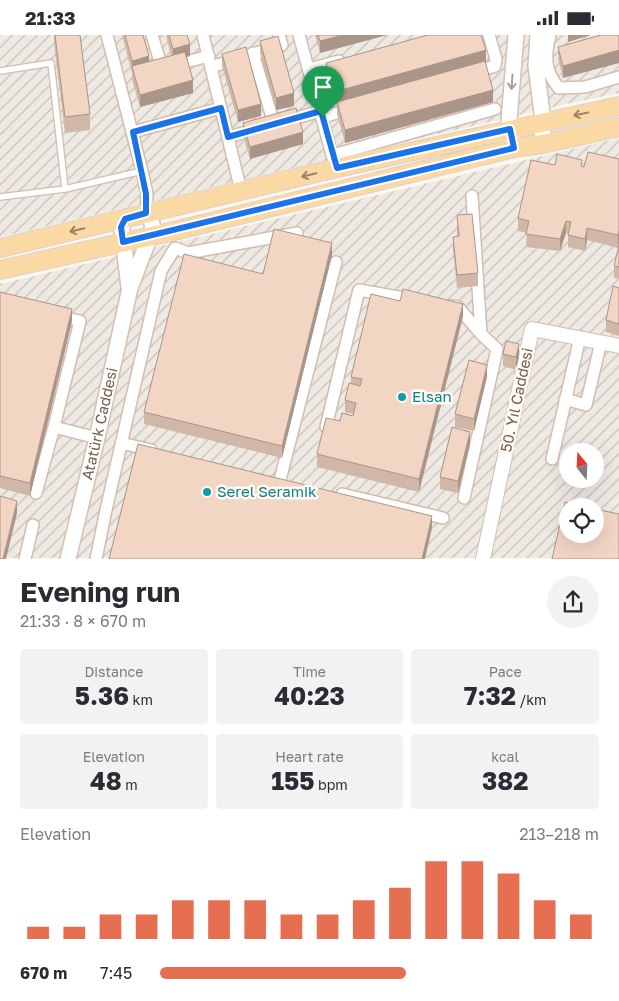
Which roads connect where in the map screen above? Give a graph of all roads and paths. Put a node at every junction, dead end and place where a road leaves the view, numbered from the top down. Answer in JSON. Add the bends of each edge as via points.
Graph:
{"nodes":[{"id":1,"x":107,"y":35,"type":"edge"},
{"id":2,"x":152,"y":35,"type":"edge"},
{"id":3,"x":279,"y":35,"type":"edge"},
{"id":4,"x":300,"y":35,"type":"edge"},
{"id":5,"x":489,"y":35,"type":"edge"},
{"id":6,"x":516,"y":35,"type":"edge"},
{"id":7,"x":538,"y":35,"type":"edge"},
{"id":8,"x":550,"y":35,"type":"edge"},
{"id":9,"x":206,"y":36,"type":"edge"},
{"id":10,"x":253,"y":53,"type":"junction"},
{"id":11,"x":348,"y":59,"type":"edge"},
{"id":12,"x":210,"y":61,"type":"junction"},
{"id":13,"x":310,"y":69,"type":"junction"},
{"id":14,"x":0,"y":71,"type":"edge"},
{"id":15,"x":466,"y":75,"type":"edge"},
{"id":16,"x":619,"y":77,"type":"edge"},
{"id":17,"x":361,"y":106,"type":"edge"},
{"id":18,"x":619,"y":106,"type":"edge"},
{"id":19,"x":221,"y":108,"type":"junction"},
{"id":20,"x":495,"y":109,"type":"dead end"},
{"id":21,"x":322,"y":114,"type":"junction"},
{"id":22,"x":542,"y":122,"type":"junction"},
{"id":23,"x":274,"y":124,"type":"junction"},
{"id":24,"x":619,"y":127,"type":"edge"},
{"id":25,"x":510,"y":129,"type":"junction"},
{"id":26,"x":133,"y":132,"type":"junction"},
{"id":27,"x":228,"y":137,"type":"junction"},
{"id":28,"x":543,"y":144,"type":"junction"},
{"id":29,"x":514,"y":148,"type":"junction"},
{"id":30,"x":335,"y":161,"type":"junction"},
{"id":31,"x":142,"y":171,"type":"junction"},
{"id":32,"x":65,"y":189,"type":"junction"},
{"id":33,"x":242,"y":191,"type":"junction"},
{"id":34,"x":472,"y":196,"type":"dead end"},
{"id":35,"x":0,"y":197,"type":"edge"},
{"id":36,"x":146,"y":213,"type":"junction"},
{"id":37,"x":125,"y":219,"type":"junction"},
{"id":38,"x":296,"y":233,"type":"edge"},
{"id":39,"x":150,"y":236,"type":"junction"},
{"id":40,"x":173,"y":240,"type":"junction"},
{"id":41,"x":123,"y":242,"type":"junction"},
{"id":42,"x":0,"y":248,"type":"edge"},
{"id":43,"x":336,"y":262,"type":"dead end"},
{"id":44,"x":0,"y":271,"type":"edge"},
{"id":45,"x":130,"y":288,"type":"junction"},
{"id":46,"x":43,"y":313,"type":"edge"},
{"id":47,"x":482,"y":335,"type":"junction"},
{"id":48,"x":580,"y":337,"type":"junction"},
{"id":49,"x":601,"y":342,"type":"junction"},
{"id":50,"x":619,"y":346,"type":"edge"},
{"id":51,"x":496,"y":349,"type":"junction"},
{"id":52,"x":527,"y":356,"type":"junction"},
{"id":53,"x":571,"y":374,"type":"junction"},
{"id":54,"x":592,"y":379,"type":"junction"},
{"id":55,"x":566,"y":399,"type":"junction"},
{"id":56,"x":54,"y":427,"type":"junction"},
{"id":57,"x":326,"y":427,"type":"edge"},
{"id":58,"x":98,"y":439,"type":"junction"},
{"id":59,"x":121,"y":443,"type":"junction"},
{"id":60,"x":158,"y":451,"type":"edge"},
{"id":61,"x":552,"y":459,"type":"dead end"},
{"id":62,"x":280,"y":480,"type":"edge"},
{"id":63,"x":328,"y":491,"type":"edge"},
{"id":64,"x":36,"y":493,"type":"dead end"},
{"id":65,"x":464,"y":498,"type":"dead end"},
{"id":66,"x":443,"y":518,"type":"dead end"},
{"id":67,"x":33,"y":525,"type":"dead end"},
{"id":68,"x":26,"y":559,"type":"edge"},
{"id":69,"x":68,"y":559,"type":"edge"},
{"id":70,"x":96,"y":559,"type":"edge"},
{"id":71,"x":482,"y":559,"type":"edge"}],
"edges":[{"from":1,"to":26,"type":"street","via":[[124,79]]},
{"from":2,"to":12,"type":"street","via":[[157,70]]},
{"from":3,"to":10,"type":"street","via":[[282,45]]},
{"from":4,"to":13,"type":"street"},
{"from":5,"to":15,"type":"street","via":[[495,66]]},
{"from":6,"to":25,"type":"main road","one_way":true},
{"from":7,"to":22,"type":"main road","via":[[536,66]]},
{"from":8,"to":16,"type":"street","via":[[545,55],[551,61],[552,77],[559,88],[585,87]]},
{"from":9,"to":12,"type":"street"},
{"from":10,"to":12,"type":"street"},
{"from":10,"to":23,"type":"street"},
{"from":11,"to":13,"type":"street"},
{"from":12,"to":19,"type":"street"},
{"from":13,"to":21,"type":"street"},
{"from":14,"to":32,"type":"lane","via":[[51,63]]},
{"from":17,"to":21,"type":"street"},
{"from":18,"to":22,"type":"main road","one_way":true},
{"from":19,"to":26,"type":"street"},
{"from":19,"to":27,"type":"street"},
{"from":20,"to":30,"type":"street"},
{"from":21,"to":23,"type":"street"},
{"from":21,"to":30,"type":"street"},
{"from":22,"to":25,"type":"main road"},
{"from":22,"to":28,"type":"main road"},
{"from":23,"to":27,"type":"street"},
{"from":24,"to":28,"type":"main road"},
{"from":25,"to":29,"type":"main road"},
{"from":25,"to":30,"type":"main road"},
{"from":26,"to":31,"type":"street"},
{"from":27,"to":33,"type":"street"},
{"from":28,"to":29,"type":"main road"},
{"from":29,"to":40,"type":"main road"},
{"from":30,"to":33,"type":"main road","one_way":true},
{"from":31,"to":32,"type":"lane"},
{"from":31,"to":36,"type":"street"},
{"from":32,"to":35,"type":"lane"},
{"from":33,"to":36,"type":"main road"},
{"from":34,"to":47,"type":"street"},
{"from":36,"to":37,"type":"main road"},
{"from":36,"to":39,"type":"main road","via":[[153,224]]},
{"from":37,"to":41,"type":"main road","via":[[121,227]]},
{"from":37,"to":42,"type":"main road","one_way":true},
{"from":38,"to":40,"type":"street","via":[[188,253]]},
{"from":39,"to":40,"type":"main road"},
{"from":39,"to":41,"type":"main road"},
{"from":39,"to":45,"type":"main road"},
{"from":40,"to":59,"type":"street","via":[[161,271]]},
{"from":41,"to":44,"type":"main road"},
{"from":41,"to":45,"type":"main road"},
{"from":43,"to":62,"type":"street"},
{"from":45,"to":58,"type":"main road","name":"Atatürk Caddesi"},
{"from":46,"to":56,"type":"street","via":[[80,321]]},
{"from":47,"to":51,"type":"street"},
{"from":47,"to":57,"type":"street","via":[[458,307],[360,290]]},
{"from":48,"to":49,"type":"street","name":"50. Yıl Caddesi"},
{"from":48,"to":52,"type":"street","name":"50. Yıl Caddesi","via":[[532,329]]},
{"from":48,"to":53,"type":"street"},
{"from":49,"to":50,"type":"street","name":"50. Yıl Caddesi"},
{"from":49,"to":54,"type":"street"},
{"from":51,"to":52,"type":"street"},
{"from":51,"to":65,"type":"street"},
{"from":52,"to":71,"type":"street","name":"50. Yıl Caddesi"},
{"from":53,"to":54,"type":"street"},
{"from":53,"to":55,"type":"street"},
{"from":54,"to":55,"type":"street","via":[[586,405]]},
{"from":55,"to":61,"type":"street"},
{"from":56,"to":58,"type":"street"},
{"from":56,"to":64,"type":"street"},
{"from":58,"to":69,"type":"main road","name":"Atatürk Caddesi"},
{"from":59,"to":60,"type":"street"},
{"from":59,"to":70,"type":"street"},
{"from":63,"to":66,"type":"street"},
{"from":67,"to":68,"type":"street"}]}
